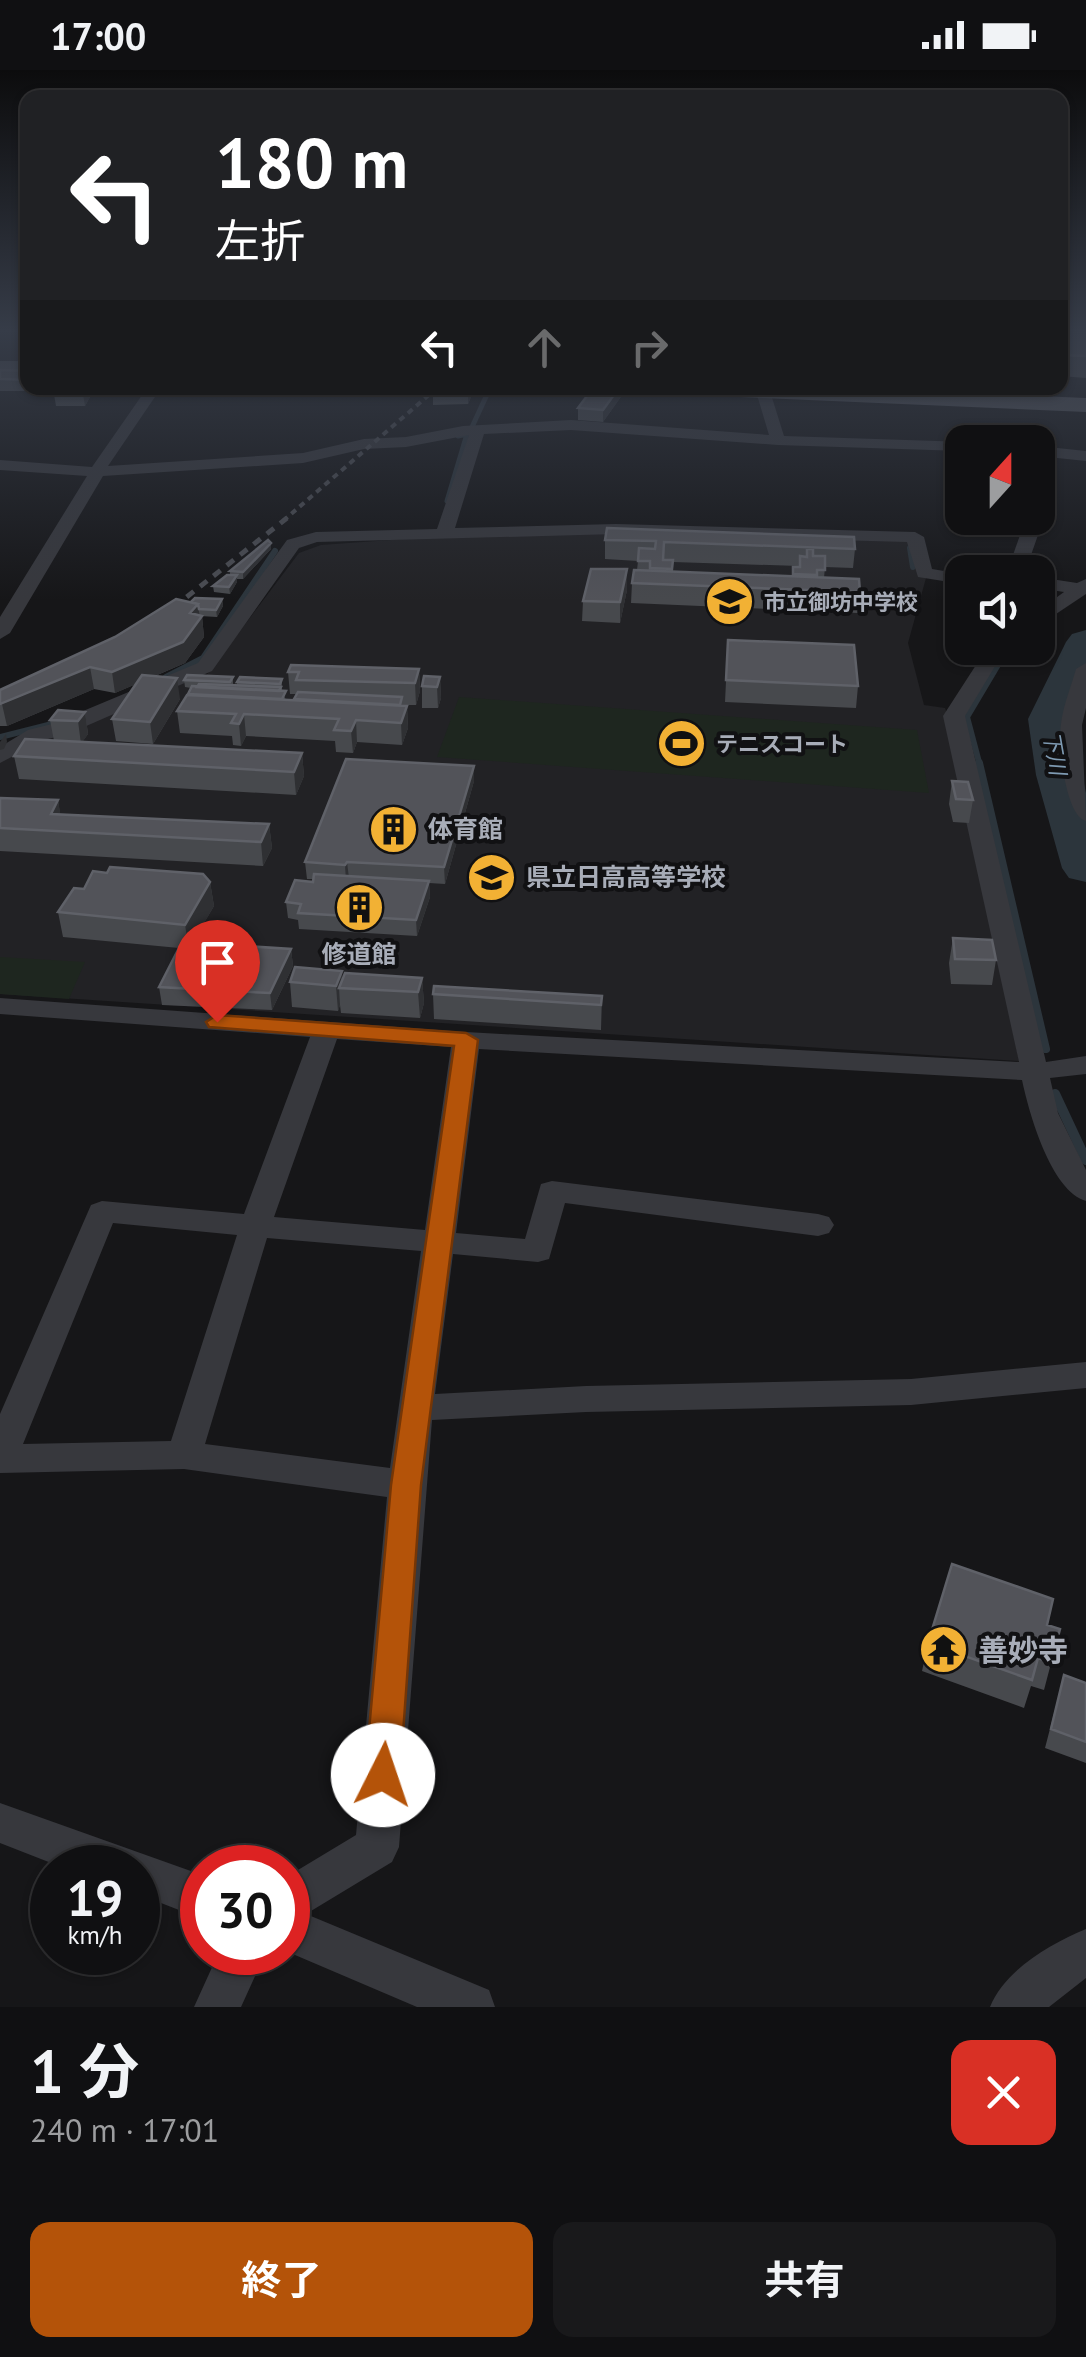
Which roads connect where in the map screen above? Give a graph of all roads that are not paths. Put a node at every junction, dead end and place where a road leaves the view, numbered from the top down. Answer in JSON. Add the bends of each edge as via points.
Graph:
{"nodes":[{"id":1,"x":134,"y":420,"type":"edge"},
{"id":2,"x":772,"y":420,"type":"edge"},
{"id":3,"x":470,"y":431,"type":"junction"},
{"id":4,"x":778,"y":440,"type":"junction"},
{"id":5,"x":945,"y":445,"type":"edge"},
{"id":6,"x":1055,"y":453,"type":"edge"},
{"id":7,"x":1086,"y":456,"type":"edge"},
{"id":8,"x":0,"y":465,"type":"edge"},
{"id":9,"x":97,"y":473,"type":"junction"},
{"id":10,"x":445,"y":532,"type":"junction"},
{"id":11,"x":945,"y":576,"type":"edge"},
{"id":12,"x":1055,"y":588,"type":"edge"},
{"id":13,"x":1080,"y":591,"type":"edge"},
{"id":14,"x":1055,"y":608,"type":"edge"},
{"id":15,"x":6,"y":611,"type":"edge"},
{"id":16,"x":0,"y":634,"type":"edge"},
{"id":17,"x":986,"y":665,"type":"edge"},
{"id":18,"x":1086,"y":669,"type":"edge"},
{"id":19,"x":0,"y":756,"type":"edge"},
{"id":20,"x":1086,"y":814,"type":"edge"},
{"id":21,"x":0,"y":1006,"type":"edge"},
{"id":22,"x":326,"y":1030,"type":"junction"},
{"id":23,"x":466,"y":1040,"type":"junction"},
{"id":24,"x":1086,"y":1066,"type":"edge"},
{"id":25,"x":1034,"y":1072,"type":"junction"},
{"id":26,"x":1086,"y":1191,"type":"edge"},
{"id":27,"x":818,"y":1225,"type":"dead end"},
{"id":28,"x":254,"y":1227,"type":"junction"},
{"id":29,"x":439,"y":1239,"type":"junction"},
{"id":30,"x":1086,"y":1376,"type":"edge"},
{"id":31,"x":416,"y":1408,"type":"junction"},
{"id":32,"x":184,"y":1455,"type":"junction"},
{"id":33,"x":0,"y":1458,"type":"edge"},
{"id":34,"x":406,"y":1485,"type":"junction"},
{"id":35,"x":0,"y":1823,"type":"edge"},
{"id":36,"x":60,"y":1845,"type":"edge"},
{"id":37,"x":310,"y":1887,"type":"edge"},
{"id":38,"x":310,"y":1938,"type":"edge"},
{"id":39,"x":1086,"y":1952,"type":"edge"},
{"id":40,"x":232,"y":1975,"type":"edge"},
{"id":41,"x":217,"y":2007,"type":"edge"},
{"id":42,"x":472,"y":2007,"type":"edge"},
{"id":43,"x":1012,"y":2007,"type":"edge"}],
"edges":[{"from":1,"to":9,"type":"street","via":[[108,447]]},
{"from":2,"to":4,"type":"street"},
{"from":3,"to":4,"type":"street","via":[[571,425]]},
{"from":3,"to":9,"type":"street","via":[[303,458]]},
{"from":3,"to":10,"type":"street"},
{"from":4,"to":5,"type":"street"},
{"from":6,"to":7,"type":"street"},
{"from":8,"to":9,"type":"street"},
{"from":9,"to":15,"type":"street"},
{"from":10,"to":11,"type":"street","via":[[915,536],[924,573]]},
{"from":10,"to":19,"type":"street","via":[[316,536],[292,544],[205,668],[36,735]]},
{"from":12,"to":13,"type":"street"},
{"from":13,"to":14,"type":"street"},
{"from":15,"to":16,"type":"street"},
{"from":17,"to":25,"type":"street","via":[[954,716]]},
{"from":18,"to":20,"type":"street","via":[[1071,725]]},
{"from":21,"to":22,"type":"street"},
{"from":22,"to":23,"type":"street"},
{"from":22,"to":28,"type":"street"},
{"from":23,"to":25,"type":"street"},
{"from":23,"to":29,"type":"street"},
{"from":24,"to":25,"type":"street"},
{"from":25,"to":26,"type":"street","via":[[1056,1141]]},
{"from":27,"to":29,"type":"street","via":[[552,1191],[538,1251]]},
{"from":28,"to":29,"type":"street"},
{"from":28,"to":32,"type":"street"},
{"from":28,"to":33,"type":"street","via":[[102,1212]]},
{"from":29,"to":31,"type":"street"},
{"from":30,"to":31,"type":"street","via":[[910,1392]]},
{"from":31,"to":34,"type":"street"},
{"from":32,"to":33,"type":"street"},
{"from":32,"to":34,"type":"street"},
{"from":34,"to":37,"type":"street","via":[[377,1848]]},
{"from":35,"to":36,"type":"street"},
{"from":38,"to":42,"type":"street"},
{"from":39,"to":43,"type":"street"},
{"from":40,"to":41,"type":"street"}]}
